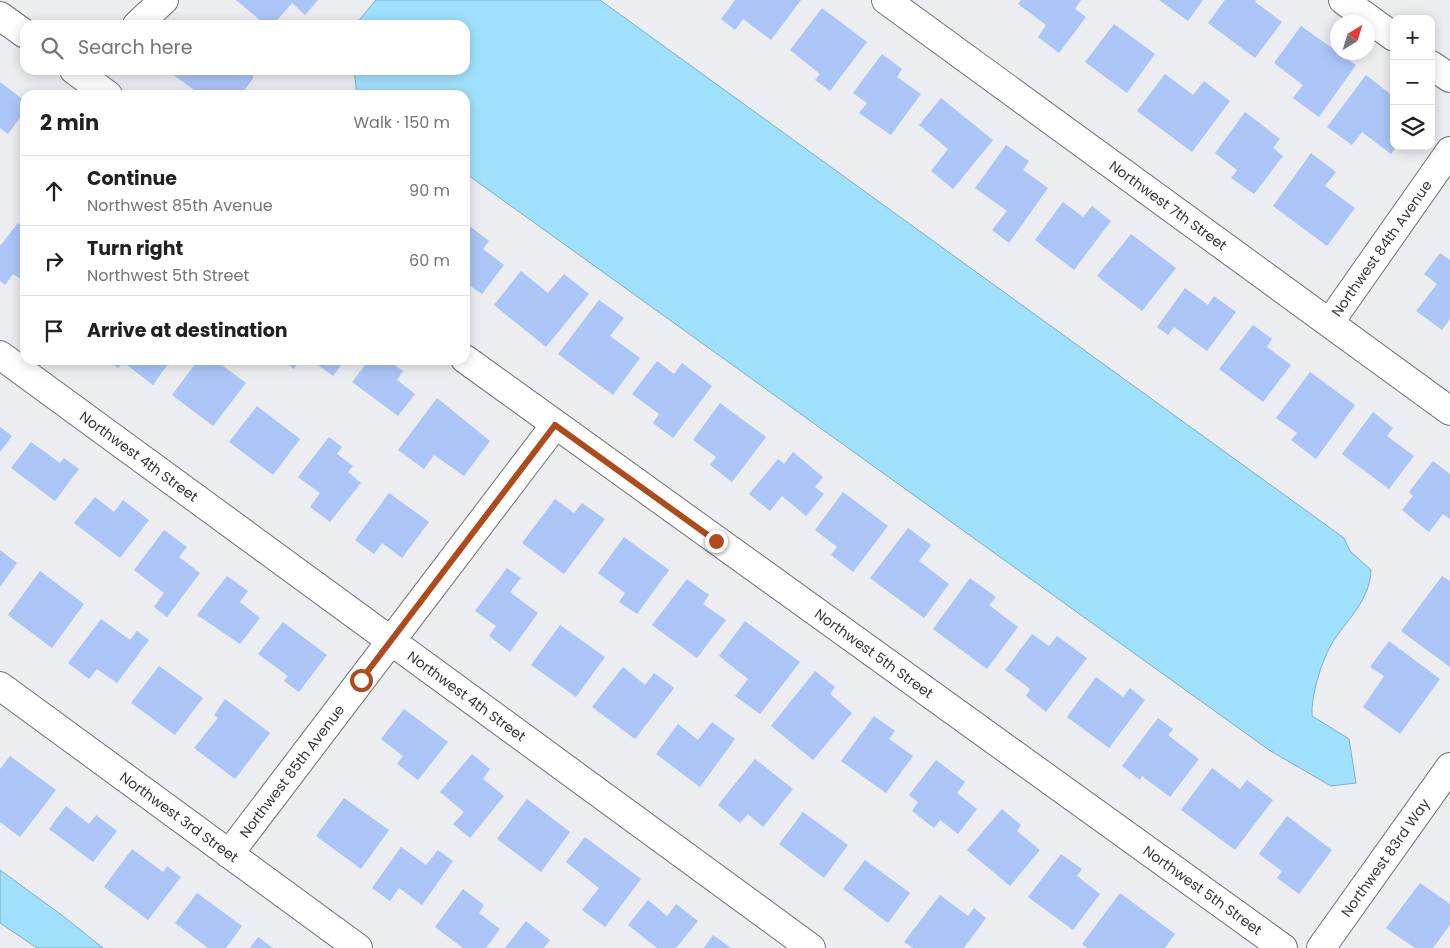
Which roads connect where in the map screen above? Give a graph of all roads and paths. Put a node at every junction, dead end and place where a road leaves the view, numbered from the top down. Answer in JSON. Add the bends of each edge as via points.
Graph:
{"nodes":[{"id":1,"x":164,"y":0,"type":"edge"},
{"id":2,"x":886,"y":0,"type":"edge"},
{"id":3,"x":1343,"y":0,"type":"edge"},
{"id":4,"x":0,"y":16,"type":"edge"},
{"id":5,"x":142,"y":20,"type":"edge"},
{"id":6,"x":20,"y":30,"type":"edge"},
{"id":7,"x":1390,"y":34,"type":"edge"},
{"id":8,"x":1435,"y":68,"type":"edge"},
{"id":9,"x":85,"y":75,"type":"edge"},
{"id":10,"x":1450,"y":78,"type":"edge"},
{"id":11,"x":102,"y":90,"type":"edge"},
{"id":12,"x":1450,"y":150,"type":"edge"},
{"id":13,"x":1330,"y":322,"type":"junction"},
{"id":14,"x":0,"y":355,"type":"edge"},
{"id":15,"x":470,"y":363,"type":"edge"},
{"id":16,"x":1450,"y":411,"type":"edge"},
{"id":17,"x":555,"y":425,"type":"junction"},
{"id":18,"x":390,"y":642,"type":"junction"},
{"id":19,"x":0,"y":686,"type":"edge"},
{"id":20,"x":1450,"y":767,"type":"edge"},
{"id":21,"x":229,"y":854,"type":"junction"},
{"id":22,"x":358,"y":948,"type":"edge"},
{"id":23,"x":811,"y":948,"type":"edge"},
{"id":24,"x":1283,"y":948,"type":"edge"},
{"id":25,"x":1321,"y":948,"type":"edge"}],
"edges":[{"from":1,"to":5,"type":"street"},
{"from":2,"to":13,"type":"street","name":"Northwest 7th Street"},
{"from":3,"to":7,"type":"street"},
{"from":4,"to":6,"type":"street"},
{"from":8,"to":10,"type":"street"},
{"from":9,"to":11,"type":"street"},
{"from":12,"to":13,"type":"street","name":"Northwest 84th Avenue"},
{"from":13,"to":16,"type":"street","name":"Northwest 7th Street"},
{"from":14,"to":18,"type":"street","name":"Northwest 4th Street"},
{"from":15,"to":17,"type":"street","name":"Northwest 5th Street"},
{"from":17,"to":18,"type":"street","name":"Northwest 85th Avenue"},
{"from":17,"to":24,"type":"street","name":"Northwest 5th Street"},
{"from":18,"to":21,"type":"street","name":"Northwest 85th Avenue"},
{"from":18,"to":23,"type":"street","name":"Northwest 4th Street"},
{"from":19,"to":21,"type":"street","name":"Northwest 3rd Street"},
{"from":20,"to":25,"type":"street","name":"Northwest 83rd Way"},
{"from":21,"to":22,"type":"street","name":"Northwest 3rd Street"}]}
